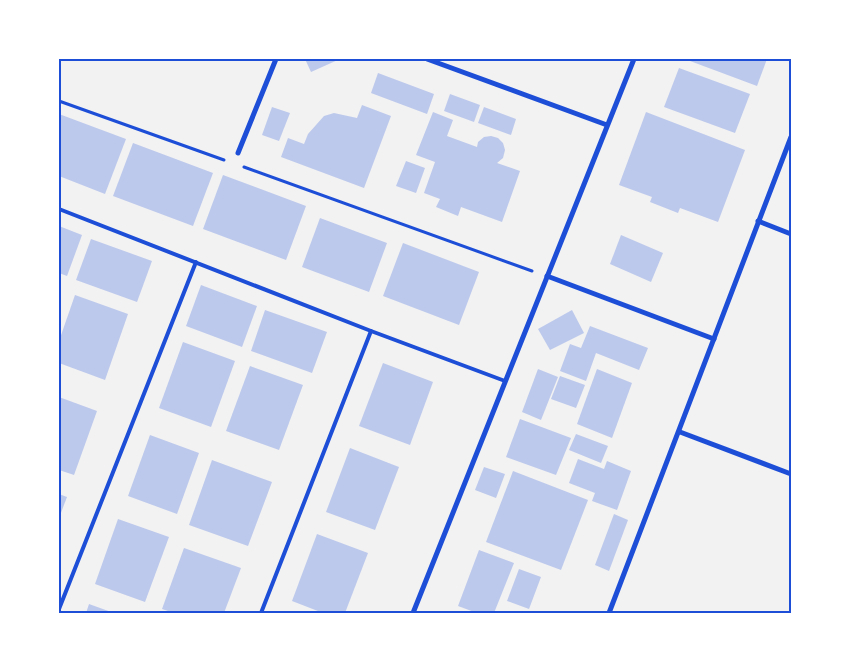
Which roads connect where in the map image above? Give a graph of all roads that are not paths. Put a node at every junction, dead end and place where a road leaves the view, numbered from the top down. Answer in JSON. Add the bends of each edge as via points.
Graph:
{"nodes":[{"id":1,"x":276,"y":59,"type":"edge"},
{"id":2,"x":427,"y":59,"type":"edge"},
{"id":3,"x":634,"y":59,"type":"edge"},
{"id":4,"x":608,"y":125,"type":"junction"},
{"id":5,"x":791,"y":137,"type":"edge"},
{"id":6,"x":238,"y":153,"type":"dead end"},
{"id":7,"x":59,"y":209,"type":"edge"},
{"id":8,"x":758,"y":221,"type":"junction"},
{"id":9,"x":791,"y":234,"type":"edge"},
{"id":10,"x":196,"y":262,"type":"junction"},
{"id":11,"x":547,"y":276,"type":"junction"},
{"id":12,"x":371,"y":331,"type":"junction"},
{"id":13,"x":714,"y":339,"type":"junction"},
{"id":14,"x":505,"y":381,"type":"junction"},
{"id":15,"x":680,"y":432,"type":"junction"},
{"id":16,"x":791,"y":474,"type":"edge"},
{"id":17,"x":59,"y":609,"type":"edge"},
{"id":18,"x":261,"y":613,"type":"edge"},
{"id":19,"x":413,"y":613,"type":"edge"},
{"id":20,"x":608,"y":613,"type":"edge"}],
"edges":[{"from":1,"to":6,"type":"street"},
{"from":2,"to":4,"type":"street"},
{"from":3,"to":4,"type":"street"},
{"from":4,"to":11,"type":"street"},
{"from":5,"to":8,"type":"street"},
{"from":7,"to":10,"type":"lane"},
{"from":8,"to":9,"type":"street"},
{"from":8,"to":13,"type":"street"},
{"from":10,"to":12,"type":"lane"},
{"from":10,"to":17,"type":"lane"},
{"from":11,"to":13,"type":"street"},
{"from":11,"to":14,"type":"street"},
{"from":12,"to":14,"type":"lane"},
{"from":12,"to":18,"type":"lane"},
{"from":13,"to":15,"type":"street"},
{"from":14,"to":19,"type":"street"},
{"from":15,"to":16,"type":"street"},
{"from":15,"to":20,"type":"street"}]}
